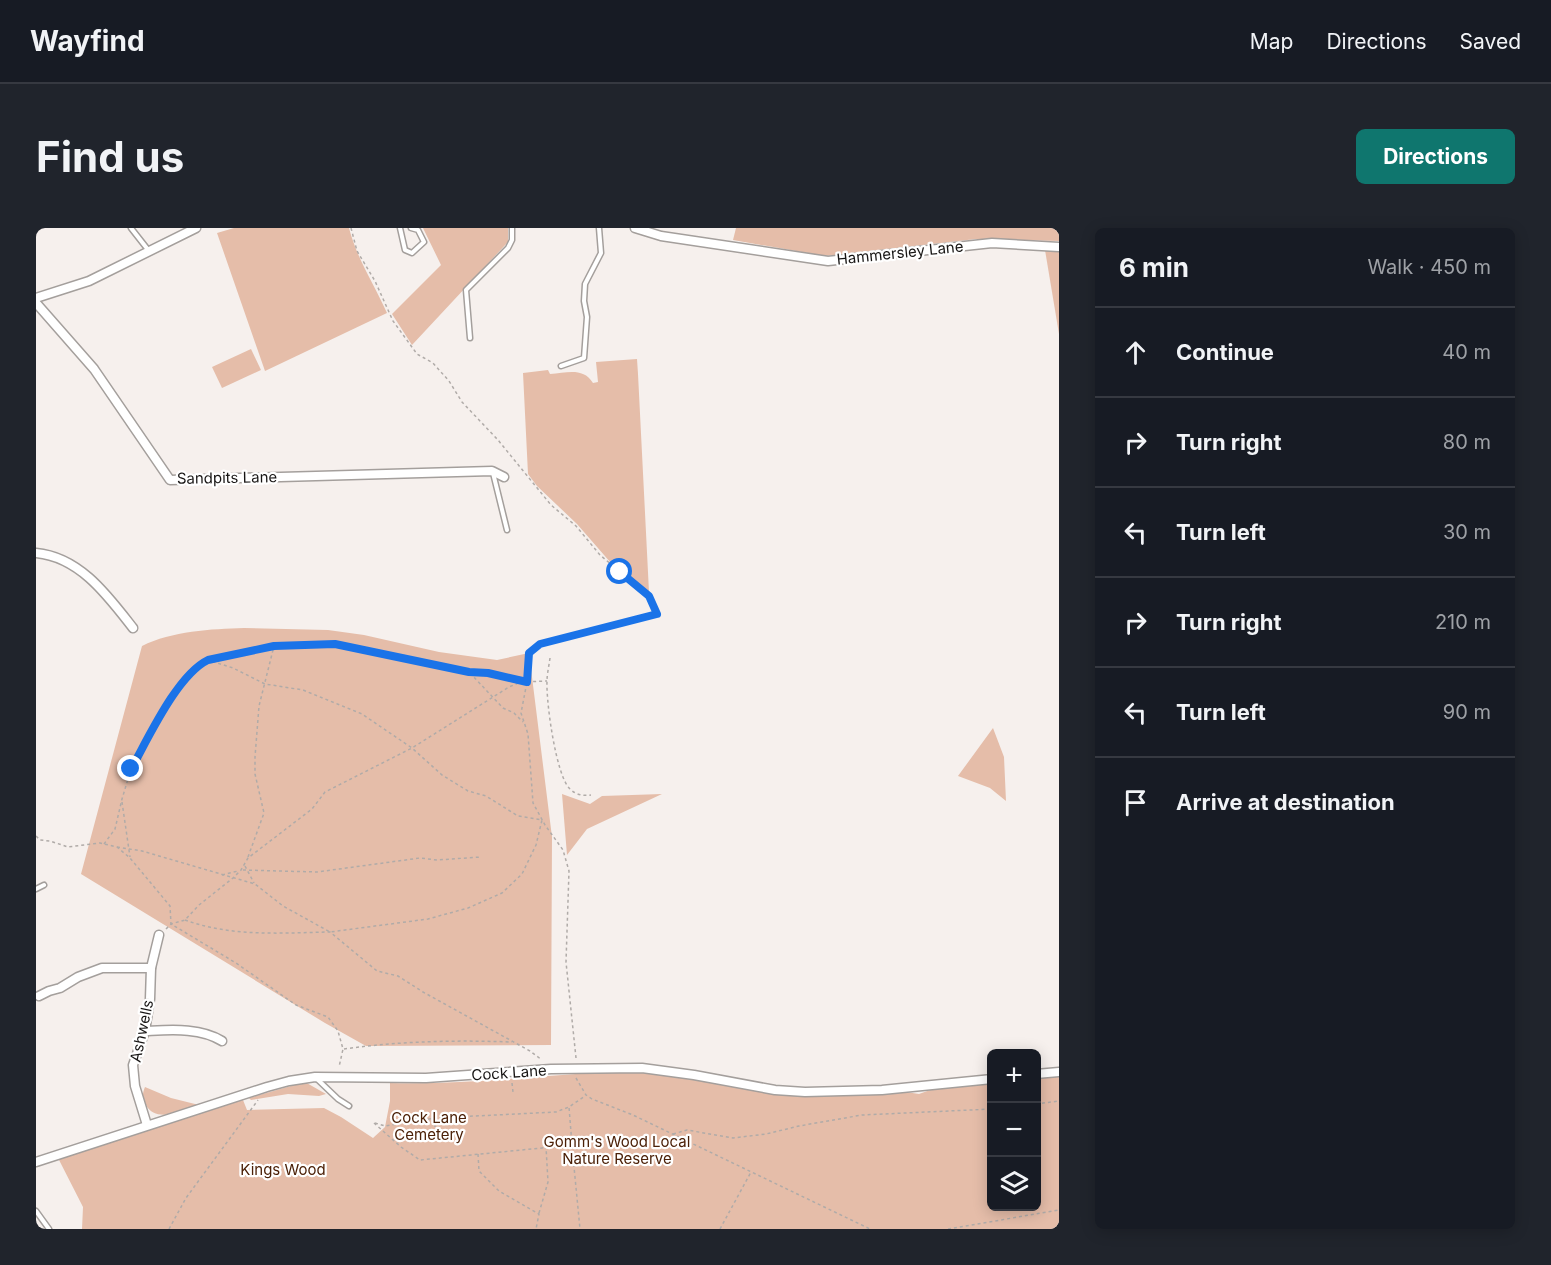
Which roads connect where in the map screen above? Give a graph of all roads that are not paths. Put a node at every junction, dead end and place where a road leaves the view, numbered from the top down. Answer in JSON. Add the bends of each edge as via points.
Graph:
{"nodes":[{"id":1,"x":131,"y":228,"type":"edge"},
{"id":2,"x":196,"y":228,"type":"edge"},
{"id":3,"x":400,"y":228,"type":"edge"},
{"id":4,"x":411,"y":228,"type":"edge"},
{"id":5,"x":512,"y":228,"type":"edge"},
{"id":6,"x":599,"y":228,"type":"edge"},
{"id":7,"x":636,"y":228,"type":"edge"},
{"id":8,"x":1059,"y":247,"type":"edge"},
{"id":9,"x":149,"y":251,"type":"junction"},
{"id":10,"x":36,"y":298,"type":"edge"},
{"id":11,"x":36,"y":303,"type":"edge"},
{"id":12,"x":470,"y":338,"type":"dead end"},
{"id":13,"x":561,"y":366,"type":"dead end"},
{"id":14,"x":492,"y":471,"type":"junction"},
{"id":15,"x":504,"y":477,"type":"dead end"},
{"id":16,"x":507,"y":530,"type":"dead end"},
{"id":17,"x":36,"y":553,"type":"edge"},
{"id":18,"x":134,"y":628,"type":"dead end"},
{"id":19,"x":44,"y":885,"type":"dead end"},
{"id":20,"x":36,"y":889,"type":"edge"},
{"id":21,"x":159,"y":935,"type":"dead end"},
{"id":22,"x":151,"y":968,"type":"junction"},
{"id":23,"x":39,"y":996,"type":"dead end"},
{"id":24,"x":144,"y":1031,"type":"junction"},
{"id":25,"x":222,"y":1041,"type":"dead end"},
{"id":26,"x":1059,"y":1072,"type":"edge"},
{"id":27,"x":1041,"y":1074,"type":"edge"},
{"id":28,"x":315,"y":1077,"type":"junction"},
{"id":29,"x":987,"y":1080,"type":"edge"},
{"id":30,"x":349,"y":1106,"type":"dead end"},
{"id":31,"x":147,"y":1125,"type":"junction"},
{"id":32,"x":36,"y":1162,"type":"edge"},
{"id":33,"x":36,"y":1211,"type":"edge"},
{"id":34,"x":49,"y":1229,"type":"edge"}],
"edges":[{"from":1,"to":9,"type":"lane"},
{"from":2,"to":9,"type":"street"},
{"from":3,"to":4,"type":"lane","via":[[405,250],[412,253],[424,242],[418,230]]},
{"from":5,"to":12,"type":"lane","via":[[508,248],[466,290]]},
{"from":6,"to":13,"type":"lane","via":[[601,254],[585,284],[584,358]]},
{"from":7,"to":8,"type":"street","name":"Hammersley Lane","via":[[661,237],[828,261],[992,243]]},
{"from":9,"to":10,"type":"street","via":[[88,281]]},
{"from":11,"to":14,"type":"street","name":"Sandpits Lane","via":[[94,369],[170,480]]},
{"from":14,"to":15,"type":"street","name":"Sandpits Lane"},
{"from":14,"to":16,"type":"lane"},
{"from":17,"to":18,"type":"street","via":[[48,554],[82,570]]},
{"from":19,"to":20,"type":"lane"},
{"from":21,"to":22,"type":"street","name":"Ashwells"},
{"from":22,"to":23,"type":"street","via":[[102,968]]},
{"from":22,"to":24,"type":"street","name":"Ashwells"},
{"from":24,"to":25,"type":"street","via":[[185,1030]]},
{"from":24,"to":31,"type":"street","name":"Ashwells","via":[[133,1065]]},
{"from":26,"to":27,"type":"street"},
{"from":28,"to":29,"type":"street","name":"Cock Lane","via":[[426,1078],[551,1069],[642,1068],[805,1092],[882,1090]]},
{"from":28,"to":30,"type":"lane"},
{"from":28,"to":31,"type":"street","name":"Cock Lane","via":[[289,1081]]},
{"from":31,"to":32,"type":"street","name":"Cock Lane"},
{"from":33,"to":34,"type":"lane"}]}
